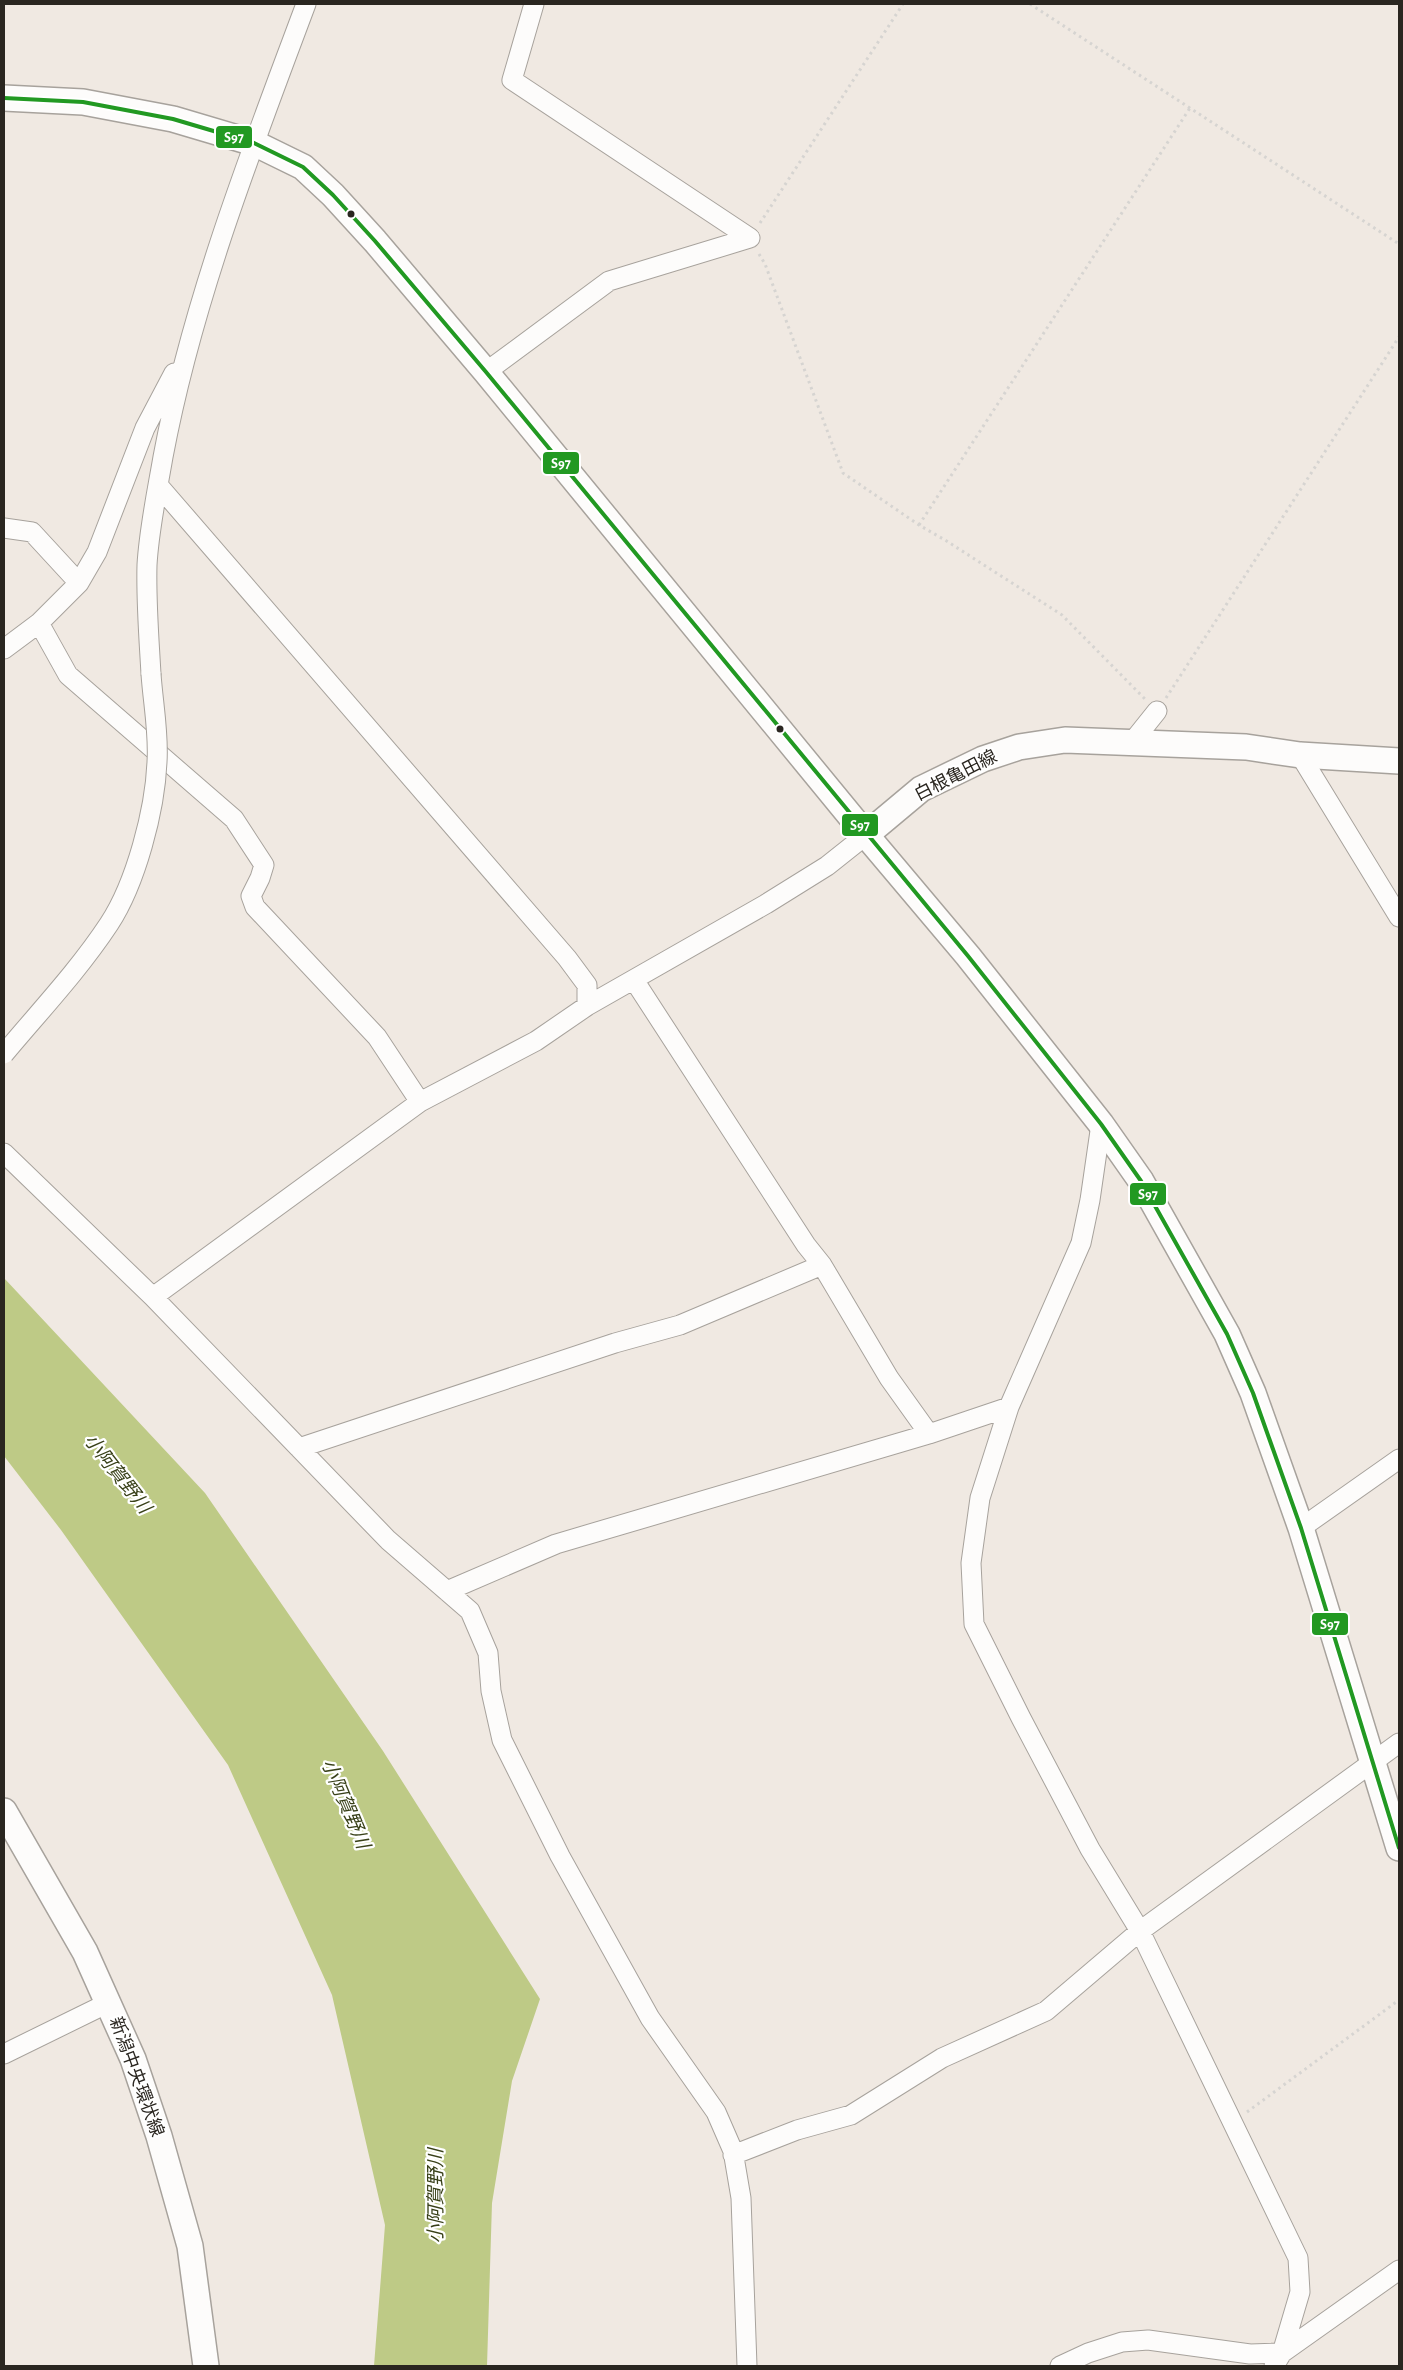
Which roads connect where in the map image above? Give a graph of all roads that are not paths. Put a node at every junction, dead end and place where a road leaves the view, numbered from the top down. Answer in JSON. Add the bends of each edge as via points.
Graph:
{"nodes":[{"id":1,"x":306,"y":4,"type":"edge"},
{"id":2,"x":534,"y":4,"type":"edge"},
{"id":3,"x":4,"y":98,"type":"edge"},
{"id":4,"x":254,"y":143,"type":"junction"},
{"id":5,"x":188,"y":345,"type":"junction"},
{"id":6,"x":486,"y":372,"type":"junction"},
{"id":7,"x":158,"y":485,"type":"junction"},
{"id":8,"x":4,"y":528,"type":"edge"},
{"id":9,"x":79,"y":583,"type":"junction"},
{"id":10,"x":39,"y":623,"type":"junction"},
{"id":11,"x":4,"y":650,"type":"edge"},
{"id":12,"x":1157,"y":711,"type":"road end"},
{"id":13,"x":1133,"y":741,"type":"junction"},
{"id":14,"x":1300,"y":754,"type":"junction"},
{"id":15,"x":1399,"y":761,"type":"edge"},
{"id":16,"x":866,"y":835,"type":"junction"},
{"id":17,"x":1399,"y":918,"type":"edge"},
{"id":18,"x":634,"y":980,"type":"junction"},
{"id":19,"x":587,"y":1006,"type":"junction"},
{"id":20,"x":4,"y":1054,"type":"edge"},
{"id":21,"x":420,"y":1102,"type":"junction"},
{"id":22,"x":1101,"y":1124,"type":"junction"},
{"id":23,"x":4,"y":1153,"type":"edge"},
{"id":24,"x":822,"y":1265,"type":"junction"},
{"id":25,"x":152,"y":1297,"type":"junction"},
{"id":26,"x":1009,"y":1406,"type":"junction"},
{"id":27,"x":929,"y":1434,"type":"junction"},
{"id":28,"x":299,"y":1448,"type":"junction"},
{"id":29,"x":1399,"y":1459,"type":"edge"},
{"id":30,"x":1301,"y":1528,"type":"junction"},
{"id":31,"x":447,"y":1591,"type":"junction"},
{"id":32,"x":1399,"y":1743,"type":"edge"},
{"id":33,"x":1373,"y":1761,"type":"junction"},
{"id":34,"x":4,"y":1811,"type":"edge"},
{"id":35,"x":1399,"y":1848,"type":"edge"},
{"id":36,"x":1140,"y":1931,"type":"junction"},
{"id":37,"x":108,"y":2003,"type":"junction"},
{"id":38,"x":4,"y":2054,"type":"edge"},
{"id":39,"x":733,"y":2155,"type":"junction"},
{"id":40,"x":1399,"y":2270,"type":"edge"},
{"id":41,"x":1278,"y":2360,"type":"edge"},
{"id":42,"x":206,"y":2366,"type":"edge"},
{"id":43,"x":748,"y":2366,"type":"edge"},
{"id":44,"x":1060,"y":2366,"type":"edge"}],
"edges":[{"from":1,"to":4,"type":"street"},
{"from":2,"to":6,"type":"street","via":[[512,80],[750,238],[609,281]]},
{"from":3,"to":4,"type":"main road","via":[[82,102],[173,119]]},
{"from":4,"to":5,"type":"street"},
{"from":4,"to":6,"type":"main road","via":[[303,168],[333,195]]},
{"from":5,"to":7,"type":"street"},
{"from":5,"to":9,"type":"street","via":[[145,428],[97,552]]},
{"from":6,"to":16,"type":"main road"},
{"from":7,"to":19,"type":"street","via":[[567,958],[587,985]]},
{"from":7,"to":20,"type":"street","bridge":true,"via":[[147,564],[157,761],[148,822],[132,877],[110,923]]},
{"from":8,"to":9,"type":"street","via":[[32,532]]},
{"from":9,"to":10,"type":"street"},
{"from":10,"to":11,"type":"street"},
{"from":10,"to":21,"type":"street","via":[[68,675],[234,819],[264,865],[251,896],[254,907],[377,1037]]},
{"from":12,"to":13,"type":"street"},
{"from":13,"to":14,"type":"main road","name":"白根亀田線","via":[[1246,747]]},
{"from":13,"to":16,"type":"main road","name":"白根亀田線","via":[[1065,740],[1020,747],[983,759],[921,789]]},
{"from":14,"to":15,"type":"main road","name":"白根亀田線"},
{"from":14,"to":17,"type":"street"},
{"from":16,"to":18,"type":"street","via":[[827,866]]},
{"from":16,"to":22,"type":"main road","via":[[968,956]]},
{"from":18,"to":19,"type":"street"},
{"from":18,"to":24,"type":"street"},
{"from":19,"to":21,"type":"street","via":[[536,1042]]},
{"from":21,"to":25,"type":"street"},
{"from":22,"to":26,"type":"street","via":[[1082,1243]]},
{"from":22,"to":30,"type":"main road","via":[[1150,1197],[1227,1334],[1253,1393]]},
{"from":23,"to":25,"type":"street"},
{"from":24,"to":27,"type":"street","via":[[889,1378]]},
{"from":24,"to":28,"type":"street","via":[[680,1325],[615,1343]]},
{"from":25,"to":28,"type":"street"},
{"from":26,"to":27,"type":"street"},
{"from":26,"to":36,"type":"street","via":[[980,1498],[971,1563],[974,1624],[1090,1849]]},
{"from":27,"to":31,"type":"street","via":[[556,1544]]},
{"from":28,"to":31,"type":"street","via":[[388,1540]]},
{"from":29,"to":30,"type":"street"},
{"from":30,"to":33,"type":"main road"},
{"from":31,"to":39,"type":"street","via":[[470,1611],[488,1653],[491,1691],[502,1740],[556,1848],[650,2018],[716,2112]]},
{"from":32,"to":33,"type":"street"},
{"from":33,"to":35,"type":"main road"},
{"from":33,"to":36,"type":"street"},
{"from":34,"to":37,"type":"main road","name":"新潟中央環状線","via":[[80,1944]]},
{"from":36,"to":39,"type":"street","via":[[1046,2011],[942,2058],[850,2115],[797,2130]]},
{"from":36,"to":41,"type":"street","via":[[1298,2258],[1300,2292]]},
{"from":37,"to":38,"type":"street"},
{"from":37,"to":42,"type":"main road","name":"新潟中央環状線","via":[[133,2059],[159,2136],[190,2246]]},
{"from":39,"to":43,"type":"street","via":[[741,2198]]},
{"from":40,"to":41,"type":"street"},
{"from":41,"to":44,"type":"street","via":[[1148,2340],[1122,2342]]}]}
